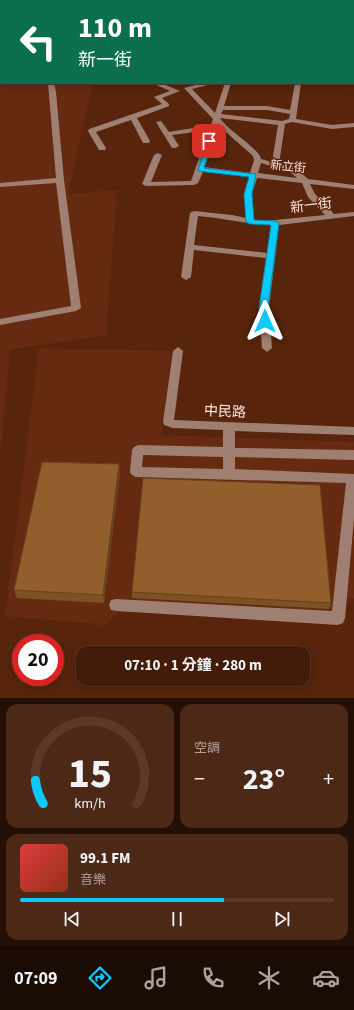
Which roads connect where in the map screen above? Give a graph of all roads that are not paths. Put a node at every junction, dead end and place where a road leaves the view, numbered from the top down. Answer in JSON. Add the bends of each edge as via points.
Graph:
{"nodes":[{"id":1,"x":279,"y":0,"type":"edge"},
{"id":2,"x":283,"y":0,"type":"edge"},
{"id":3,"x":51,"y":84,"type":"edge"},
{"id":4,"x":158,"y":84,"type":"edge"},
{"id":5,"x":208,"y":84,"type":"edge"},
{"id":6,"x":228,"y":84,"type":"edge"},
{"id":7,"x":298,"y":84,"type":"edge"},
{"id":8,"x":187,"y":88,"type":"junction"},
{"id":9,"x":175,"y":91,"type":"junction"},
{"id":10,"x":220,"y":108,"type":"junction"},
{"id":11,"x":293,"y":112,"type":"junction"},
{"id":12,"x":132,"y":117,"type":"junction"},
{"id":13,"x":215,"y":119,"type":"junction"},
{"id":14,"x":292,"y":120,"type":"junction"},
{"id":15,"x":159,"y":122,"type":"dead end"},
{"id":16,"x":282,"y":123,"type":"junction"},
{"id":17,"x":354,"y":125,"type":"edge"},
{"id":18,"x":167,"y":134,"type":"junction"},
{"id":19,"x":146,"y":141,"type":"dead end"},
{"id":20,"x":175,"y":146,"type":"dead end"},
{"id":21,"x":102,"y":148,"type":"dead end"},
{"id":22,"x":158,"y":155,"type":"dead end"},
{"id":23,"x":258,"y":160,"type":"junction"},
{"id":24,"x":275,"y":164,"type":"junction"},
{"id":25,"x":200,"y":169,"type":"junction"},
{"id":26,"x":253,"y":175,"type":"junction"},
{"id":27,"x":60,"y":180,"type":"junction"},
{"id":28,"x":305,"y":181,"type":"junction"},
{"id":29,"x":0,"y":185,"type":"edge"},
{"id":30,"x":354,"y":187,"type":"edge"},
{"id":31,"x":354,"y":214,"type":"edge"},
{"id":32,"x":331,"y":216,"type":"junction"},
{"id":33,"x":250,"y":222,"type":"junction"},
{"id":34,"x":275,"y":223,"type":"junction"},
{"id":35,"x":189,"y":247,"type":"junction"},
{"id":36,"x":271,"y":256,"type":"junction"},
{"id":37,"x":186,"y":277,"type":"dead end"},
{"id":38,"x":0,"y":322,"type":"edge"},
{"id":39,"x":267,"y":348,"type":"dead end"},
{"id":40,"x":178,"y":351,"type":"dead end"},
{"id":41,"x":229,"y":427,"type":"junction"},
{"id":42,"x":354,"y":431,"type":"edge"},
{"id":43,"x":229,"y":452,"type":"junction"},
{"id":44,"x":354,"y":455,"type":"edge"},
{"id":45,"x":353,"y":473,"type":"edge"},
{"id":46,"x":229,"y":474,"type":"junction"},
{"id":47,"x":116,"y":606,"type":"dead end"}],
"edges":[{"from":1,"to":2,"type":"street"},
{"from":3,"to":27,"type":"street"},
{"from":4,"to":9,"type":"street"},
{"from":5,"to":8,"type":"street"},
{"from":6,"to":10,"type":"street"},
{"from":7,"to":11,"type":"street"},
{"from":8,"to":9,"type":"street"},
{"from":8,"to":13,"type":"street"},
{"from":9,"to":12,"type":"street","via":[[157,97],[167,105]]},
{"from":10,"to":11,"type":"street","via":[[267,108]]},
{"from":10,"to":13,"type":"street"},
{"from":11,"to":14,"type":"street"},
{"from":12,"to":19,"type":"street"},
{"from":12,"to":21,"type":"street","via":[[92,131]]},
{"from":13,"to":16,"type":"street"},
{"from":13,"to":18,"type":"street"},
{"from":13,"to":23,"type":"street","via":[[237,141],[257,155]]},
{"from":13,"to":25,"type":"street"},
{"from":14,"to":16,"type":"street"},
{"from":14,"to":17,"type":"street","via":[[326,126]]},
{"from":15,"to":18,"type":"street"},
{"from":16,"to":24,"type":"street"},
{"from":18,"to":20,"type":"street"},
{"from":22,"to":25,"type":"street","via":[[146,184],[194,183]]},
{"from":23,"to":24,"type":"street"},
{"from":23,"to":26,"type":"street"},
{"from":24,"to":28,"type":"street","via":[[293,170]]},
{"from":25,"to":26,"type":"street","name":"新立街"},
{"from":26,"to":28,"type":"street","name":"新立街"},
{"from":26,"to":33,"type":"street","via":[[248,194]]},
{"from":27,"to":29,"type":"street"},
{"from":27,"to":38,"type":"street","via":[[76,308]]},
{"from":28,"to":30,"type":"street","name":"新立街"},
{"from":28,"to":32,"type":"street","via":[[311,195]]},
{"from":31,"to":32,"type":"street","name":"新一街"},
{"from":32,"to":34,"type":"street","name":"新一街"},
{"from":33,"to":34,"type":"street","name":"新一街"},
{"from":33,"to":35,"type":"street","name":"新一街","via":[[194,212]]},
{"from":34,"to":36,"type":"street"},
{"from":35,"to":36,"type":"street"},
{"from":35,"to":37,"type":"street","name":"新一街"},
{"from":36,"to":39,"type":"street","via":[[264,308]]},
{"from":40,"to":41,"type":"street","name":"中民路","via":[[168,422]]},
{"from":41,"to":42,"type":"street","name":"中民路"},
{"from":41,"to":43,"type":"street"},
{"from":43,"to":44,"type":"street"},
{"from":43,"to":46,"type":"street"},
{"from":43,"to":46,"type":"street","via":[[138,450],[136,472]]},
{"from":45,"to":46,"type":"street"},
{"from":45,"to":47,"type":"street","via":[[338,618]]}]}
